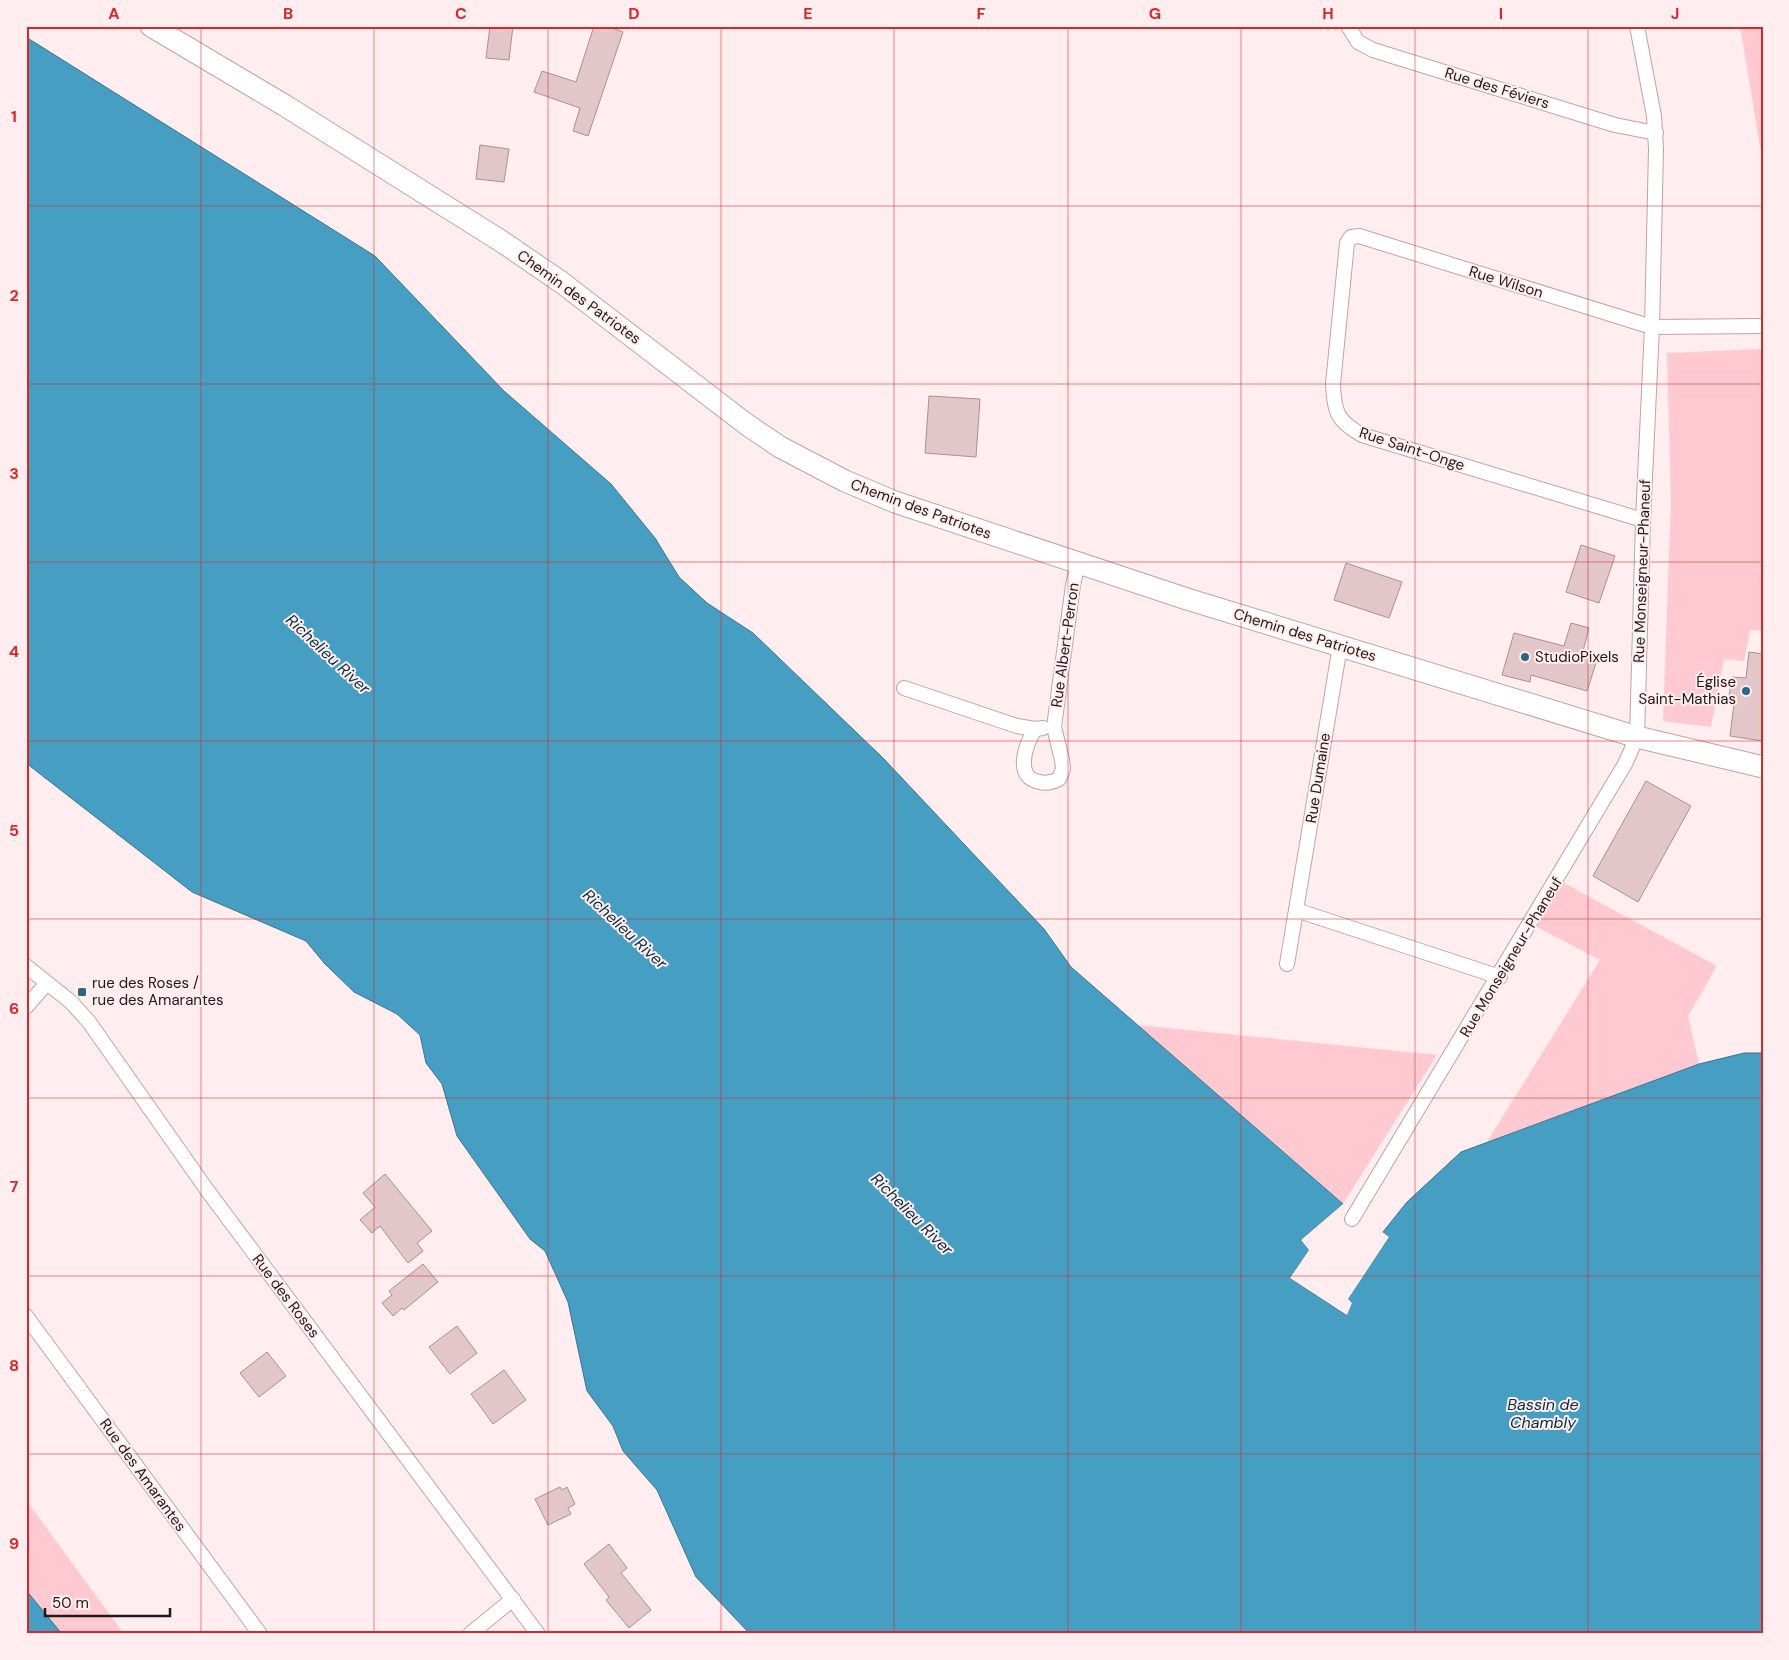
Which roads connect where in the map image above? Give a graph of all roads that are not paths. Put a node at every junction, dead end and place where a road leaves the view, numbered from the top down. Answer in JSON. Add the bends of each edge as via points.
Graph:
{"nodes":[{"id":1,"x":151,"y":26,"type":"edge"},
{"id":2,"x":1348,"y":26,"type":"edge"},
{"id":3,"x":1637,"y":26,"type":"edge"},
{"id":4,"x":1656,"y":134,"type":"junction"},
{"id":5,"x":1359,"y":236,"type":"joint"},
{"id":6,"x":1763,"y":326,"type":"edge"},
{"id":7,"x":1652,"y":327,"type":"junction"},
{"id":8,"x":1643,"y":520,"type":"junction"},
{"id":9,"x":1078,"y":564,"type":"junction"},
{"id":10,"x":1340,"y":646,"type":"junction"},
{"id":11,"x":904,"y":688,"type":"dead end"},
{"id":12,"x":1054,"y":727,"type":"junction"},
{"id":13,"x":1035,"y":729,"type":"junction"},
{"id":14,"x":1637,"y":737,"type":"junction"},
{"id":15,"x":1763,"y":767,"type":"edge"},
{"id":16,"x":1296,"y":910,"type":"junction"},
{"id":17,"x":1287,"y":964,"type":"dead end"},
{"id":18,"x":26,"y":966,"type":"edge"},
{"id":19,"x":1500,"y":976,"type":"junction"},
{"id":20,"x":47,"y":983,"type":"junction"},
{"id":21,"x":26,"y":1007,"type":"edge"},
{"id":22,"x":1352,"y":1219,"type":"dead end"},
{"id":23,"x":26,"y":1316,"type":"edge"},
{"id":24,"x":513,"y":1599,"type":"junction"},
{"id":25,"x":260,"y":1634,"type":"edge"},
{"id":26,"x":470,"y":1634,"type":"edge"},
{"id":27,"x":538,"y":1634,"type":"edge"}],
"edges":[{"from":1,"to":9,"type":"main road","name":"Chemin des Patriotes","via":[[501,241],[780,446],[836,477],[895,502]]},
{"from":2,"to":4,"type":"street","name":"Rue des Féviers","via":[[1358,42],[1373,50],[1615,125]]},
{"from":3,"to":4,"type":"street","name":"Rue Monseigneur-Phaneuf"},
{"from":4,"to":7,"type":"street","name":"Rue Monseigneur-Phaneuf"},
{"from":5,"to":7,"type":"street","name":"Rue Wilson"},
{"from":5,"to":8,"type":"street","name":"Rue Saint-Onge","via":[[1351,237],[1347,243],[1333,384],[1333,404],[1339,418],[1349,428],[1362,435]]},
{"from":6,"to":7,"type":"street","name":"Rue Wilson"},
{"from":7,"to":8,"type":"street","name":"Rue Monseigneur-Phaneuf"},
{"from":8,"to":14,"type":"street","name":"Rue Monseigneur-Phaneuf"},
{"from":9,"to":10,"type":"main road","name":"Chemin des Patriotes"},
{"from":9,"to":12,"type":"street","name":"Rue Albert-Perron"},
{"from":10,"to":14,"type":"main road","name":"Chemin des Patriotes"},
{"from":10,"to":16,"type":"street","name":"Rue Dumaine"},
{"from":11,"to":13,"type":"street","name":"Rue Albert-Perron","via":[[1017,726]]},
{"from":12,"to":13,"type":"street","name":"Rue Albert-Perron"},
{"from":12,"to":13,"type":"street","name":"Rue Albert-Perron","via":[[1063,769],[1059,779],[1044,783],[1030,778],[1023,766],[1025,749]]},
{"from":14,"to":15,"type":"main road","name":"Chemin des Patriotes"},
{"from":14,"to":19,"type":"street","name":"Rue Monseigneur-Phaneuf","via":[[1625,764]]},
{"from":16,"to":17,"type":"street","name":"Rue Dumaine"},
{"from":16,"to":19,"type":"street"},
{"from":18,"to":20,"type":"street","name":"Rue des Roses"},
{"from":19,"to":22,"type":"street","name":"Rue Monseigneur-Phaneuf"},
{"from":20,"to":21,"type":"street"},
{"from":20,"to":24,"type":"street","name":"Rue des Roses","via":[[89,1022],[207,1190]]},
{"from":23,"to":25,"type":"street","name":"Rue des Amarantes"},
{"from":24,"to":26,"type":"street"},
{"from":24,"to":27,"type":"street","name":"Rue des Roses"}]}
